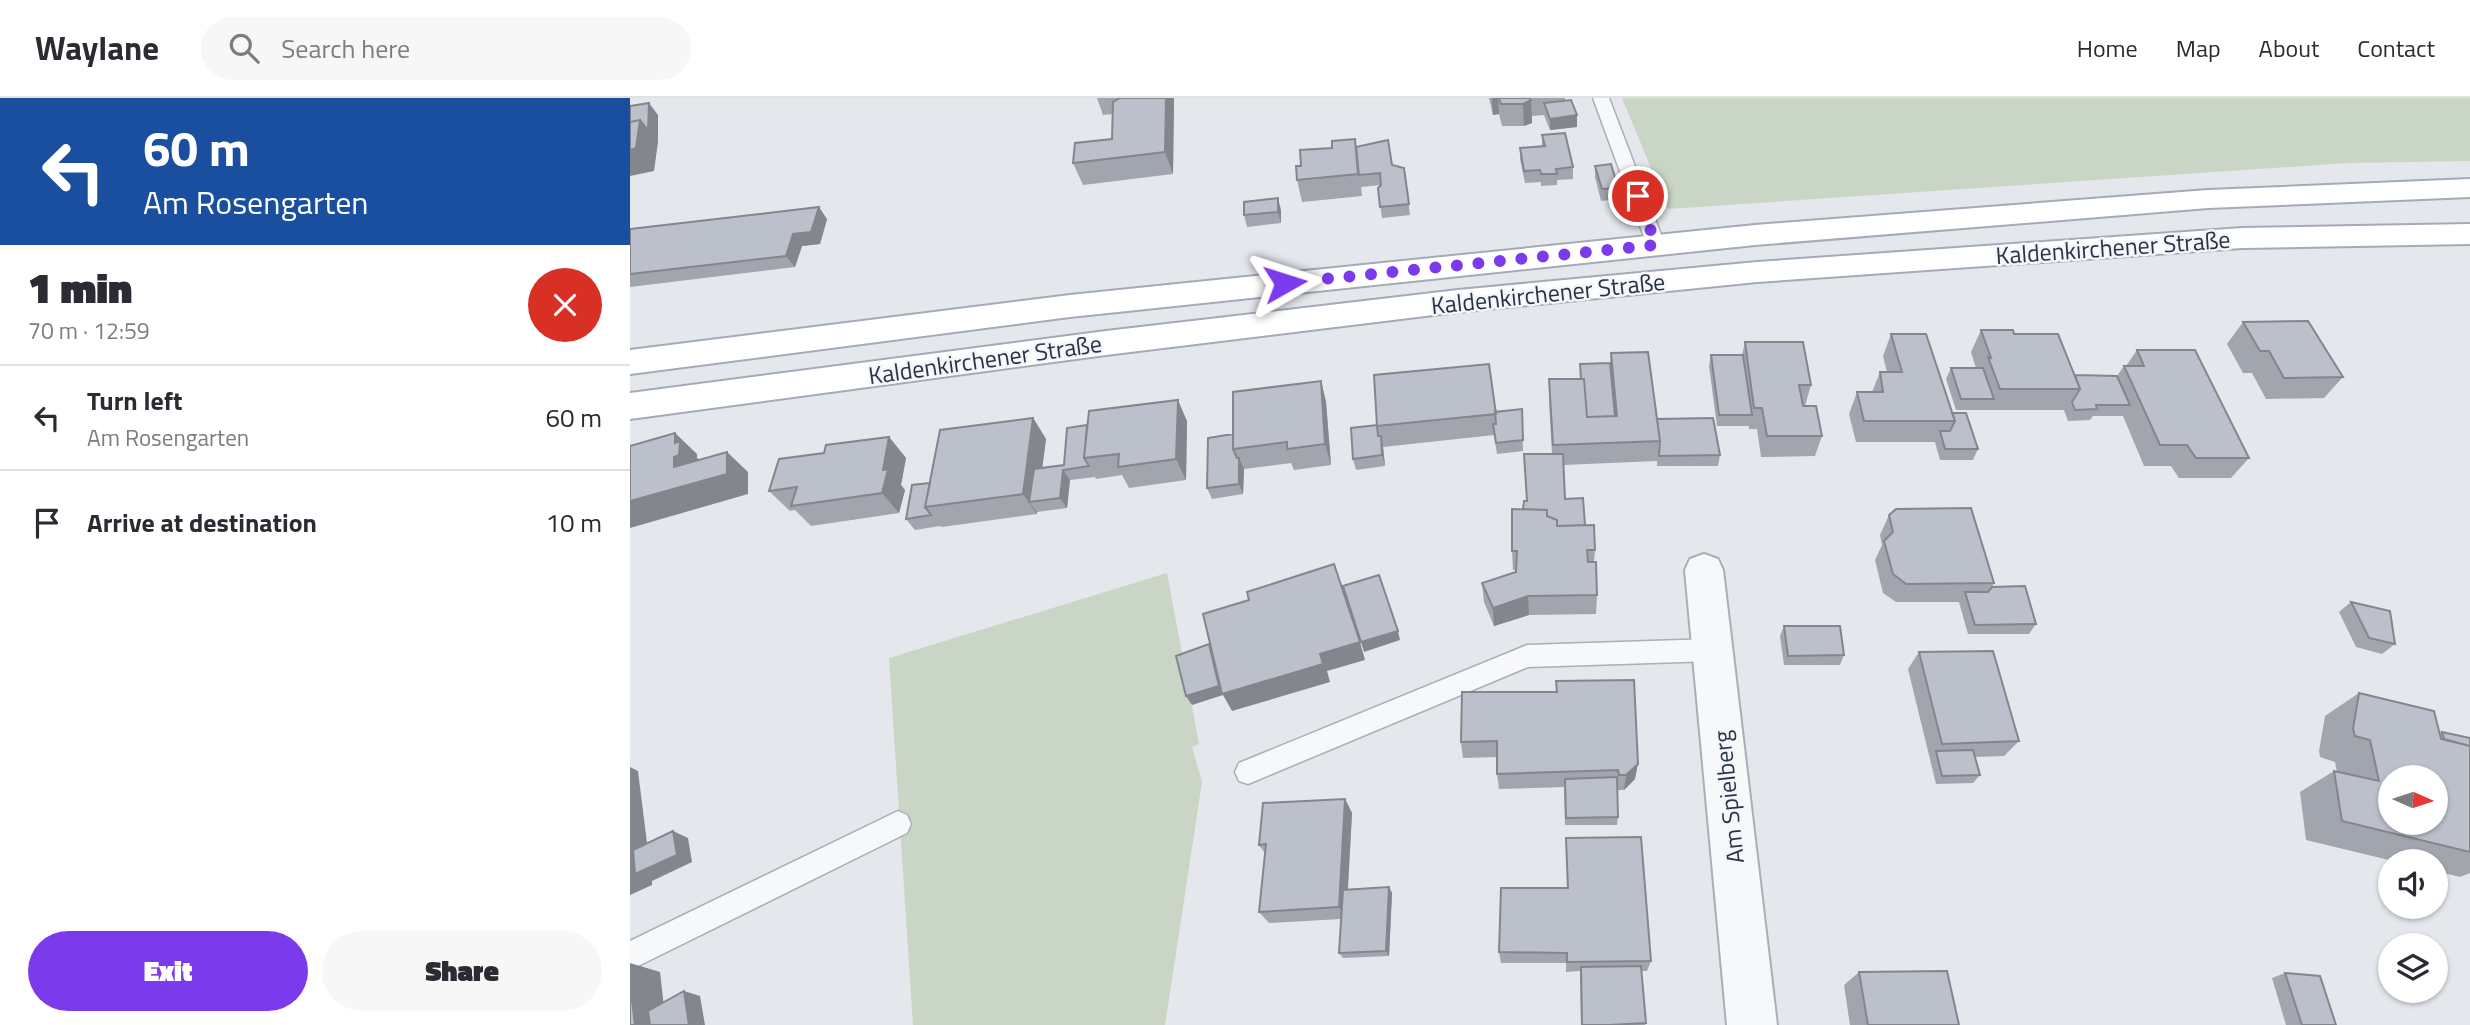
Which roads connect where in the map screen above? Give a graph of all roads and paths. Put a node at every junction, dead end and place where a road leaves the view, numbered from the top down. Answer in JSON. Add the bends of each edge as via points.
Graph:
{"nodes":[{"id":1,"x":1601,"y":98,"type":"edge"},
{"id":2,"x":2470,"y":188,"type":"edge"},
{"id":3,"x":2470,"y":234,"type":"edge"},
{"id":4,"x":1656,"y":245,"type":"junction"},
{"id":5,"x":630,"y":362,"type":"edge"},
{"id":6,"x":630,"y":406,"type":"edge"},
{"id":7,"x":1704,"y":570,"type":"dead end"},
{"id":8,"x":1713,"y":650,"type":"junction"},
{"id":9,"x":1248,"y":772,"type":"dead end"},
{"id":10,"x":898,"y":824,"type":"dead end"},
{"id":11,"x":630,"y":956,"type":"edge"},
{"id":12,"x":1752,"y":1025,"type":"edge"}],
"edges":[{"from":1,"to":4,"type":"lane"},
{"from":2,"to":4,"type":"main road","name":"Kaldenkirchener Straße","via":[[2208,199]]},
{"from":3,"to":6,"type":"main road","name":"Kaldenkirchener Straße","via":[[2242,238],[1743,274],[1458,301]]},
{"from":4,"to":5,"type":"main road","name":"Kaldenkirchener Straße","via":[[1070,306]]},
{"from":7,"to":8,"type":"street","name":"Am Spielberg"},
{"from":8,"to":9,"type":"lane","via":[[1527,656]]},
{"from":8,"to":12,"type":"street","name":"Am Spielberg"},
{"from":10,"to":11,"type":"lane"}]}
